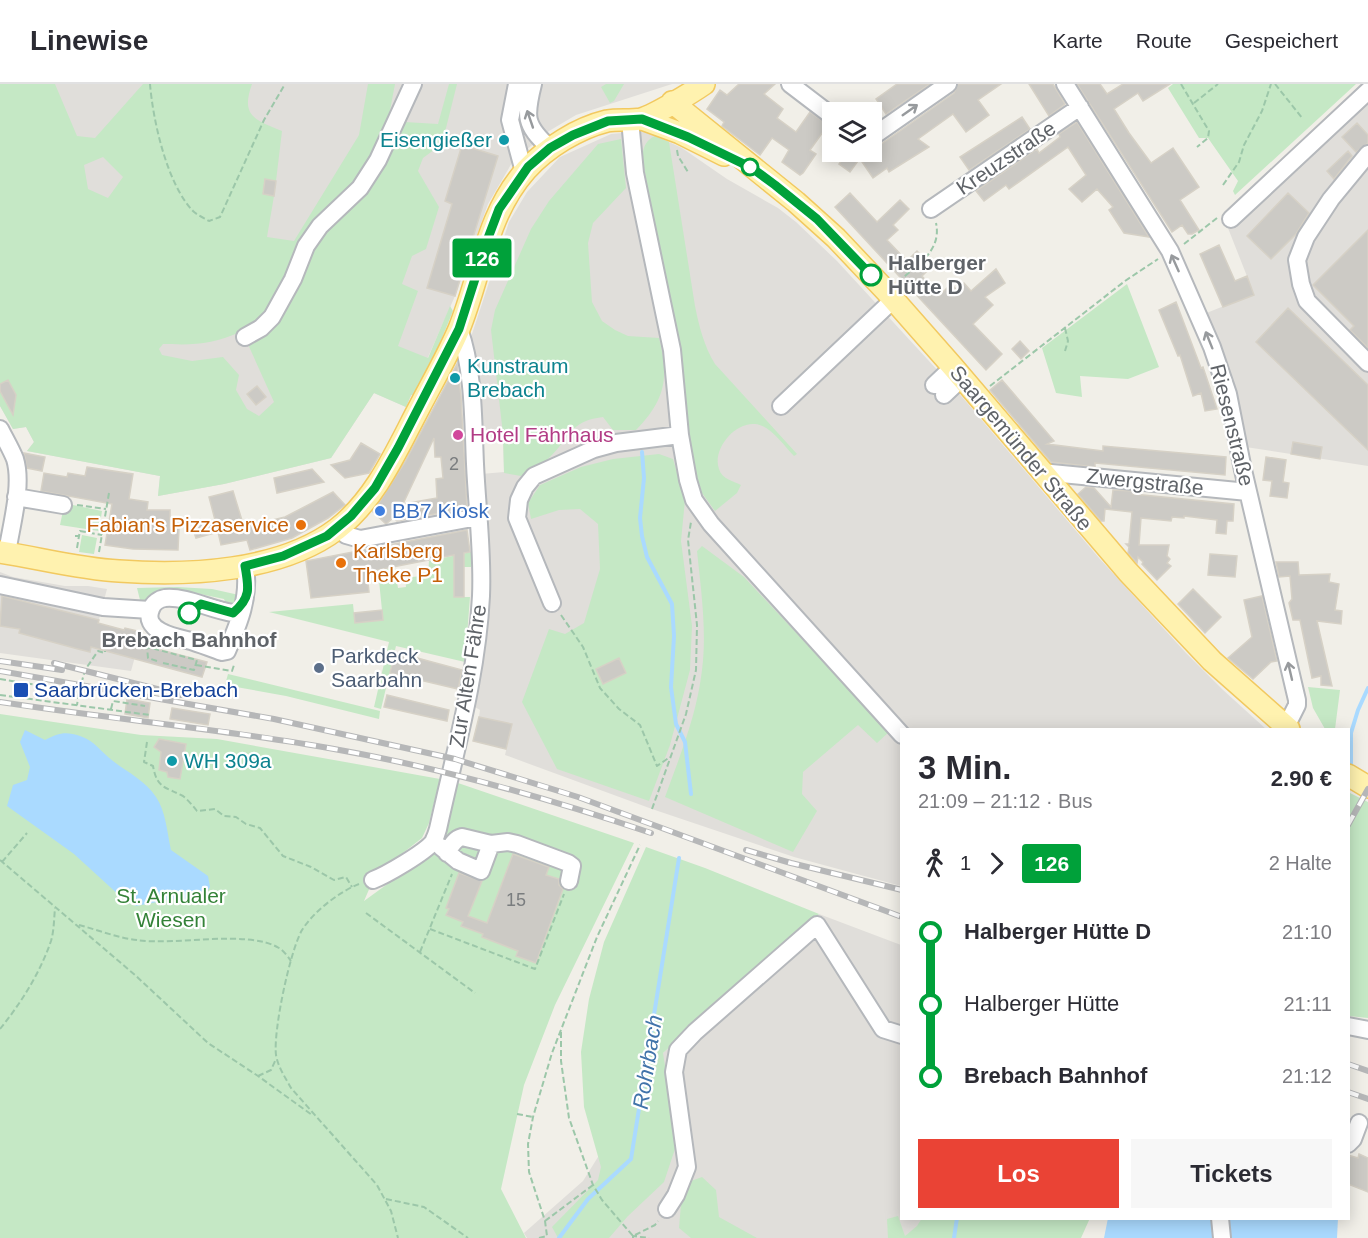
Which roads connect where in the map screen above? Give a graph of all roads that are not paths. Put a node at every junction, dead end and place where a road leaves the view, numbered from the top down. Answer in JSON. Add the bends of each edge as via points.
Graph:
{"nodes":[{"id":1,"x":413,"y":84,"type":"edge"},
{"id":2,"x":517,"y":84,"type":"edge"},
{"id":3,"x":533,"y":84,"type":"edge"},
{"id":4,"x":790,"y":84,"type":"edge"},
{"id":5,"x":948,"y":84,"type":"edge"},
{"id":6,"x":1065,"y":84,"type":"edge"},
{"id":7,"x":702,"y":86,"type":"edge"},
{"id":8,"x":1368,"y":91,"type":"edge"},
{"id":9,"x":672,"y":102,"type":"junction"},
{"id":10,"x":1080,"y":107,"type":"junction"},
{"id":11,"x":822,"y":108,"type":"edge"},
{"id":12,"x":636,"y":119,"type":"junction"},
{"id":13,"x":882,"y":130,"type":"edge"},
{"id":14,"x":685,"y":135,"type":"junction"},
{"id":15,"x":550,"y":148,"type":"junction"},
{"id":16,"x":1368,"y":154,"type":"edge"},
{"id":17,"x":524,"y":172,"type":"junction"},
{"id":18,"x":931,"y":209,"type":"road end"},
{"id":19,"x":1236,"y":215,"type":"road end"},
{"id":20,"x":890,"y":296,"type":"junction"},
{"id":21,"x":459,"y":329,"type":"junction"},
{"id":22,"x":245,"y":337,"type":"dead end"},
{"id":23,"x":1368,"y":363,"type":"edge"},
{"id":24,"x":958,"y":372,"type":"junction"},
{"id":25,"x":939,"y":390,"type":"dead end"},
{"id":26,"x":781,"y":406,"type":"dead end"},
{"id":27,"x":0,"y":429,"type":"edge"},
{"id":28,"x":680,"y":435,"type":"junction"},
{"id":29,"x":1041,"y":472,"type":"junction"},
{"id":30,"x":1248,"y":492,"type":"junction"},
{"id":31,"x":16,"y":497,"type":"junction"},
{"id":32,"x":63,"y":505,"type":"road end"},
{"id":33,"x":478,"y":517,"type":"junction"},
{"id":34,"x":338,"y":528,"type":"junction"},
{"id":35,"x":3,"y":553,"type":"edge"},
{"id":36,"x":245,"y":566,"type":"junction"},
{"id":37,"x":0,"y":585,"type":"edge"},
{"id":38,"x":552,"y":603,"type":"road end"},
{"id":39,"x":239,"y":608,"type":"junction"},
{"id":40,"x":150,"y":610,"type":"junction"},
{"id":41,"x":1288,"y":728,"type":"edge"},
{"id":42,"x":900,"y":733,"type":"edge"},
{"id":43,"x":434,"y":841,"type":"junction"},
{"id":44,"x":491,"y":844,"type":"junction"},
{"id":45,"x":453,"y":857,"type":"junction"},
{"id":46,"x":373,"y":880,"type":"road end"},
{"id":47,"x":569,"y":881,"type":"road end"},
{"id":48,"x":1350,"y":1026,"type":"edge"},
{"id":49,"x":1368,"y":1030,"type":"edge"},
{"id":50,"x":900,"y":1034,"type":"edge"},
{"id":51,"x":1358,"y":1123,"type":"edge"},
{"id":52,"x":1350,"y":1142,"type":"edge"},
{"id":53,"x":667,"y":1209,"type":"road end"},
{"id":54,"x":1220,"y":1220,"type":"edge"},
{"id":55,"x":1222,"y":1238,"type":"edge"}],
"edges":[{"from":1,"to":22,"type":"street","via":[[378,160],[360,188],[320,226],[306,246],[272,317]]},
{"from":2,"to":17,"type":"street","via":[[510,120]]},
{"from":15,"to":3,"type":"street","one_way":true,"via":[[528,120]]},
{"from":4,"to":11,"type":"street"},
{"from":13,"to":5,"type":"street","one_way":true},
{"from":6,"to":10,"type":"street","name":"Riesenstraße"},
{"from":7,"to":9,"type":"main road"},
{"from":7,"to":14,"type":"main road"},
{"from":8,"to":19,"type":"street"},
{"from":9,"to":12,"type":"main road"},
{"from":9,"to":14,"type":"main road"},
{"from":10,"to":18,"type":"street","name":"Kreuzstraße"},
{"from":30,"to":10,"type":"street","name":"Riesenstraße","one_way":true,"via":[[1228,394],[1200,316],[1170,251]]},
{"from":12,"to":14,"type":"main road"},
{"from":12,"to":15,"type":"main road","via":[[590,127]]},
{"from":12,"to":28,"type":"street","via":[[635,173],[672,350]]},
{"from":14,"to":20,"type":"main road","name":"Saargemünder Straße","via":[[729,146],[817,219]]},
{"from":15,"to":17,"type":"main road"},
{"from":16,"to":23,"type":"street","via":[[1312,227],[1297,260],[1307,301]]},
{"from":17,"to":21,"type":"main road","via":[[499,209]]},
{"from":20,"to":24,"type":"main road","name":"Saargemünder Straße"},
{"from":20,"to":26,"type":"street"},
{"from":21,"to":33,"type":"street","name":"Zur Alten Fähre","via":[[468,363]]},
{"from":21,"to":34,"type":"main road","via":[[383,475]]},
{"from":24,"to":25,"type":"street"},
{"from":24,"to":29,"type":"main road","name":"Saargemünder Straße"},
{"from":27,"to":31,"type":"street","via":[[16,461]]},
{"from":28,"to":38,"type":"street","via":[[594,448],[534,476],[525,487],[518,518]]},
{"from":28,"to":42,"type":"street","via":[[694,500],[711,524]]},
{"from":29,"to":30,"type":"street","name":"Zwergstraße"},
{"from":29,"to":41,"type":"main road","name":"Saargemünder Straße","via":[[1195,644]]},
{"from":41,"to":30,"type":"street","name":"Riesenstraße","one_way":true,"via":[[1297,700]]},
{"from":31,"to":32,"type":"street"},
{"from":31,"to":35,"type":"street"},
{"from":33,"to":34,"type":"street","via":[[360,539]]},
{"from":33,"to":43,"type":"street","name":"Zur Alten Fähre","via":[[482,570],[477,644],[460,740]]},
{"from":34,"to":36,"type":"main road","via":[[292,553]]},
{"from":35,"to":36,"type":"main road","via":[[149,573]]},
{"from":36,"to":39,"type":"street","via":[[247,584]]},
{"from":37,"to":40,"type":"street","via":[[103,607]]},
{"from":39,"to":40,"type":"street","via":[[219,622],[201,615],[201,604],[166,598]]},
{"from":39,"to":40,"type":"street","via":[[227,651],[187,640],[185,634],[167,626],[155,627]]},
{"from":43,"to":45,"type":"street"},
{"from":43,"to":46,"type":"street"},
{"from":44,"to":45,"type":"street","via":[[458,838]]},
{"from":44,"to":45,"type":"street","via":[[482,871]]},
{"from":44,"to":47,"type":"street","via":[[517,844],[568,863],[572,866]]},
{"from":48,"to":49,"type":"street"},
{"from":50,"to":53,"type":"street","via":[[883,1029],[817,925],[678,1050],[674,1072],[687,1167]]},
{"from":51,"to":52,"type":"street"},
{"from":54,"to":55,"type":"street"}]}
